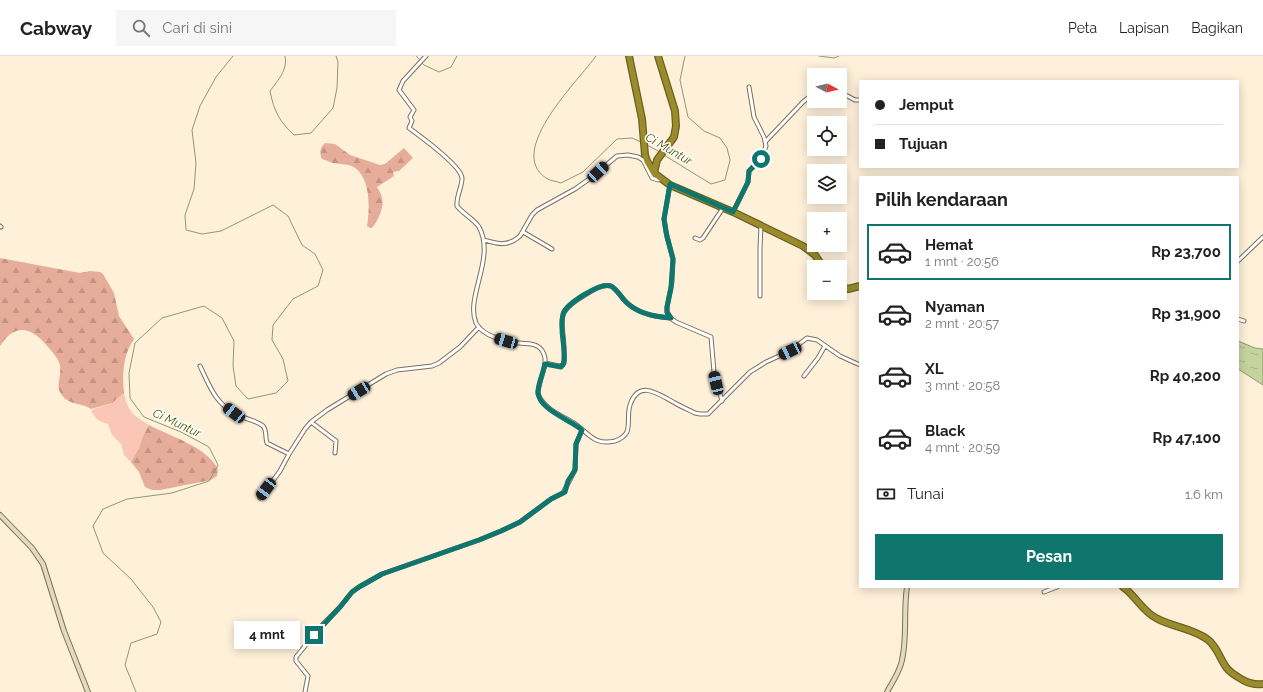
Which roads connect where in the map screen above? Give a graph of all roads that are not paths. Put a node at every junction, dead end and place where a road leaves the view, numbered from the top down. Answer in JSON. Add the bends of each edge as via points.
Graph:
{"nodes":[{"id":1,"x":426,"y":56,"type":"edge"},
{"id":2,"x":629,"y":56,"type":"edge"},
{"id":3,"x":658,"y":56,"type":"edge"},
{"id":4,"x":749,"y":87,"type":"dead end"},
{"id":5,"x":847,"y":96,"type":"edge"},
{"id":6,"x":807,"y":99,"type":"edge"},
{"id":7,"x":859,"y":100,"type":"edge"},
{"id":8,"x":766,"y":141,"type":"junction"},
{"id":9,"x":654,"y":173,"type":"junction"},
{"id":10,"x":662,"y":179,"type":"junction"},
{"id":11,"x":670,"y":184,"type":"junction"},
{"id":12,"x":723,"y":208,"type":"junction"},
{"id":13,"x":733,"y":212,"type":"junction"},
{"id":14,"x":761,"y":225,"type":"junction"},
{"id":15,"x":523,"y":232,"type":"junction"},
{"id":16,"x":1263,"y":237,"type":"edge"},
{"id":17,"x":695,"y":238,"type":"dead end"},
{"id":18,"x":484,"y":240,"type":"junction"},
{"id":19,"x":552,"y":249,"type":"dead end"},
{"id":20,"x":818,"y":260,"type":"edge"},
{"id":21,"x":1239,"y":260,"type":"edge"},
{"id":22,"x":859,"y":286,"type":"edge"},
{"id":23,"x":847,"y":289,"type":"edge"},
{"id":24,"x":760,"y":296,"type":"dead end"},
{"id":25,"x":671,"y":318,"type":"junction"},
{"id":26,"x":1239,"y":319,"type":"edge"},
{"id":27,"x":1244,"y":321,"type":"dead end"},
{"id":28,"x":479,"y":327,"type":"junction"},
{"id":29,"x":825,"y":346,"type":"junction"},
{"id":30,"x":545,"y":364,"type":"junction"},
{"id":31,"x":859,"y":365,"type":"edge"},
{"id":32,"x":200,"y":366,"type":"dead end"},
{"id":33,"x":804,"y":376,"type":"dead end"},
{"id":34,"x":722,"y":400,"type":"junction"},
{"id":35,"x":311,"y":422,"type":"junction"},
{"id":36,"x":582,"y":430,"type":"junction"},
{"id":37,"x":335,"y":453,"type":"dead end"},
{"id":38,"x":289,"y":454,"type":"junction"},
{"id":39,"x":260,"y":498,"type":"dead end"},
{"id":40,"x":0,"y":515,"type":"edge"},
{"id":41,"x":907,"y":588,"type":"edge"},
{"id":42,"x":1055,"y":588,"type":"edge"},
{"id":43,"x":1124,"y":588,"type":"edge"},
{"id":44,"x":1044,"y":592,"type":"dead end"},
{"id":45,"x":1263,"y":684,"type":"edge"},
{"id":46,"x":88,"y":692,"type":"edge"},
{"id":47,"x":305,"y":692,"type":"edge"},
{"id":48,"x":887,"y":692,"type":"edge"}],
"edges":[{"from":1,"to":18,"type":"street","via":[[403,81],[399,90],[414,111],[410,117],[412,121],[409,127],[460,173],[462,181],[457,206],[478,226]]},
{"from":2,"to":9,"type":"highway","via":[[642,119],[645,155]]},
{"from":3,"to":9,"type":"highway","via":[[675,116],[676,134],[659,156]]},
{"from":4,"to":8,"type":"street","via":[[754,116]]},
{"from":5,"to":7,"type":"street"},
{"from":6,"to":8,"type":"street"},
{"from":8,"to":13,"type":"street","via":[[764,153],[749,171],[748,182]]},
{"from":9,"to":10,"type":"highway"},
{"from":10,"to":11,"type":"highway"},
{"from":10,"to":15,"type":"street","via":[[652,178],[643,160],[638,157],[617,156],[575,189],[536,210]]},
{"from":11,"to":12,"type":"highway"},
{"from":11,"to":25,"type":"street","via":[[664,219],[673,259],[667,307]]},
{"from":12,"to":13,"type":"highway"},
{"from":12,"to":17,"type":"street","via":[[703,238]]},
{"from":13,"to":14,"type":"highway"},
{"from":14,"to":20,"type":"highway","via":[[810,250]]},
{"from":14,"to":24,"type":"street"},
{"from":15,"to":18,"type":"street","via":[[510,243],[498,244]]},
{"from":15,"to":19,"type":"street"},
{"from":16,"to":21,"type":"street"},
{"from":18,"to":28,"type":"street","via":[[482,274],[474,310]]},
{"from":22,"to":23,"type":"highway"},
{"from":25,"to":30,"type":"street","via":[[645,314],[632,307],[610,286],[599,287],[572,302],[564,310],[563,365]]},
{"from":25,"to":34,"type":"street","via":[[711,337],[714,372]]},
{"from":26,"to":27,"type":"street"},
{"from":28,"to":30,"type":"street","via":[[497,338],[538,346],[544,354]]},
{"from":28,"to":35,"type":"street","via":[[460,347],[439,363],[397,370],[378,377]]},
{"from":29,"to":31,"type":"street"},
{"from":29,"to":33,"type":"street"},
{"from":29,"to":34,"type":"street","via":[[807,338],[790,351],[750,372]]},
{"from":30,"to":36,"type":"street","via":[[538,392],[540,399],[554,412]]},
{"from":32,"to":38,"type":"street","via":[[218,400],[236,414],[262,424],[266,431],[267,443]]},
{"from":34,"to":36,"type":"street","via":[[708,414],[700,414],[660,394],[642,391],[632,400],[628,411],[627,432],[621,439],[599,442]]},
{"from":35,"to":37,"type":"street","via":[[336,441]]},
{"from":35,"to":38,"type":"street"},
{"from":36,"to":47,"type":"street","via":[[576,444],[575,470],[564,493],[551,499],[520,522],[501,531],[382,574],[352,592],[296,657],[296,661],[308,676]]},
{"from":38,"to":39,"type":"street"},
{"from":40,"to":46,"type":"main road","via":[[32,548],[43,564],[64,631]]},
{"from":41,"to":48,"type":"main road","via":[[903,655],[898,672]]},
{"from":42,"to":44,"type":"street"},
{"from":43,"to":45,"type":"highway","via":[[1156,618],[1211,641],[1225,666],[1236,676],[1248,683]]}]}
